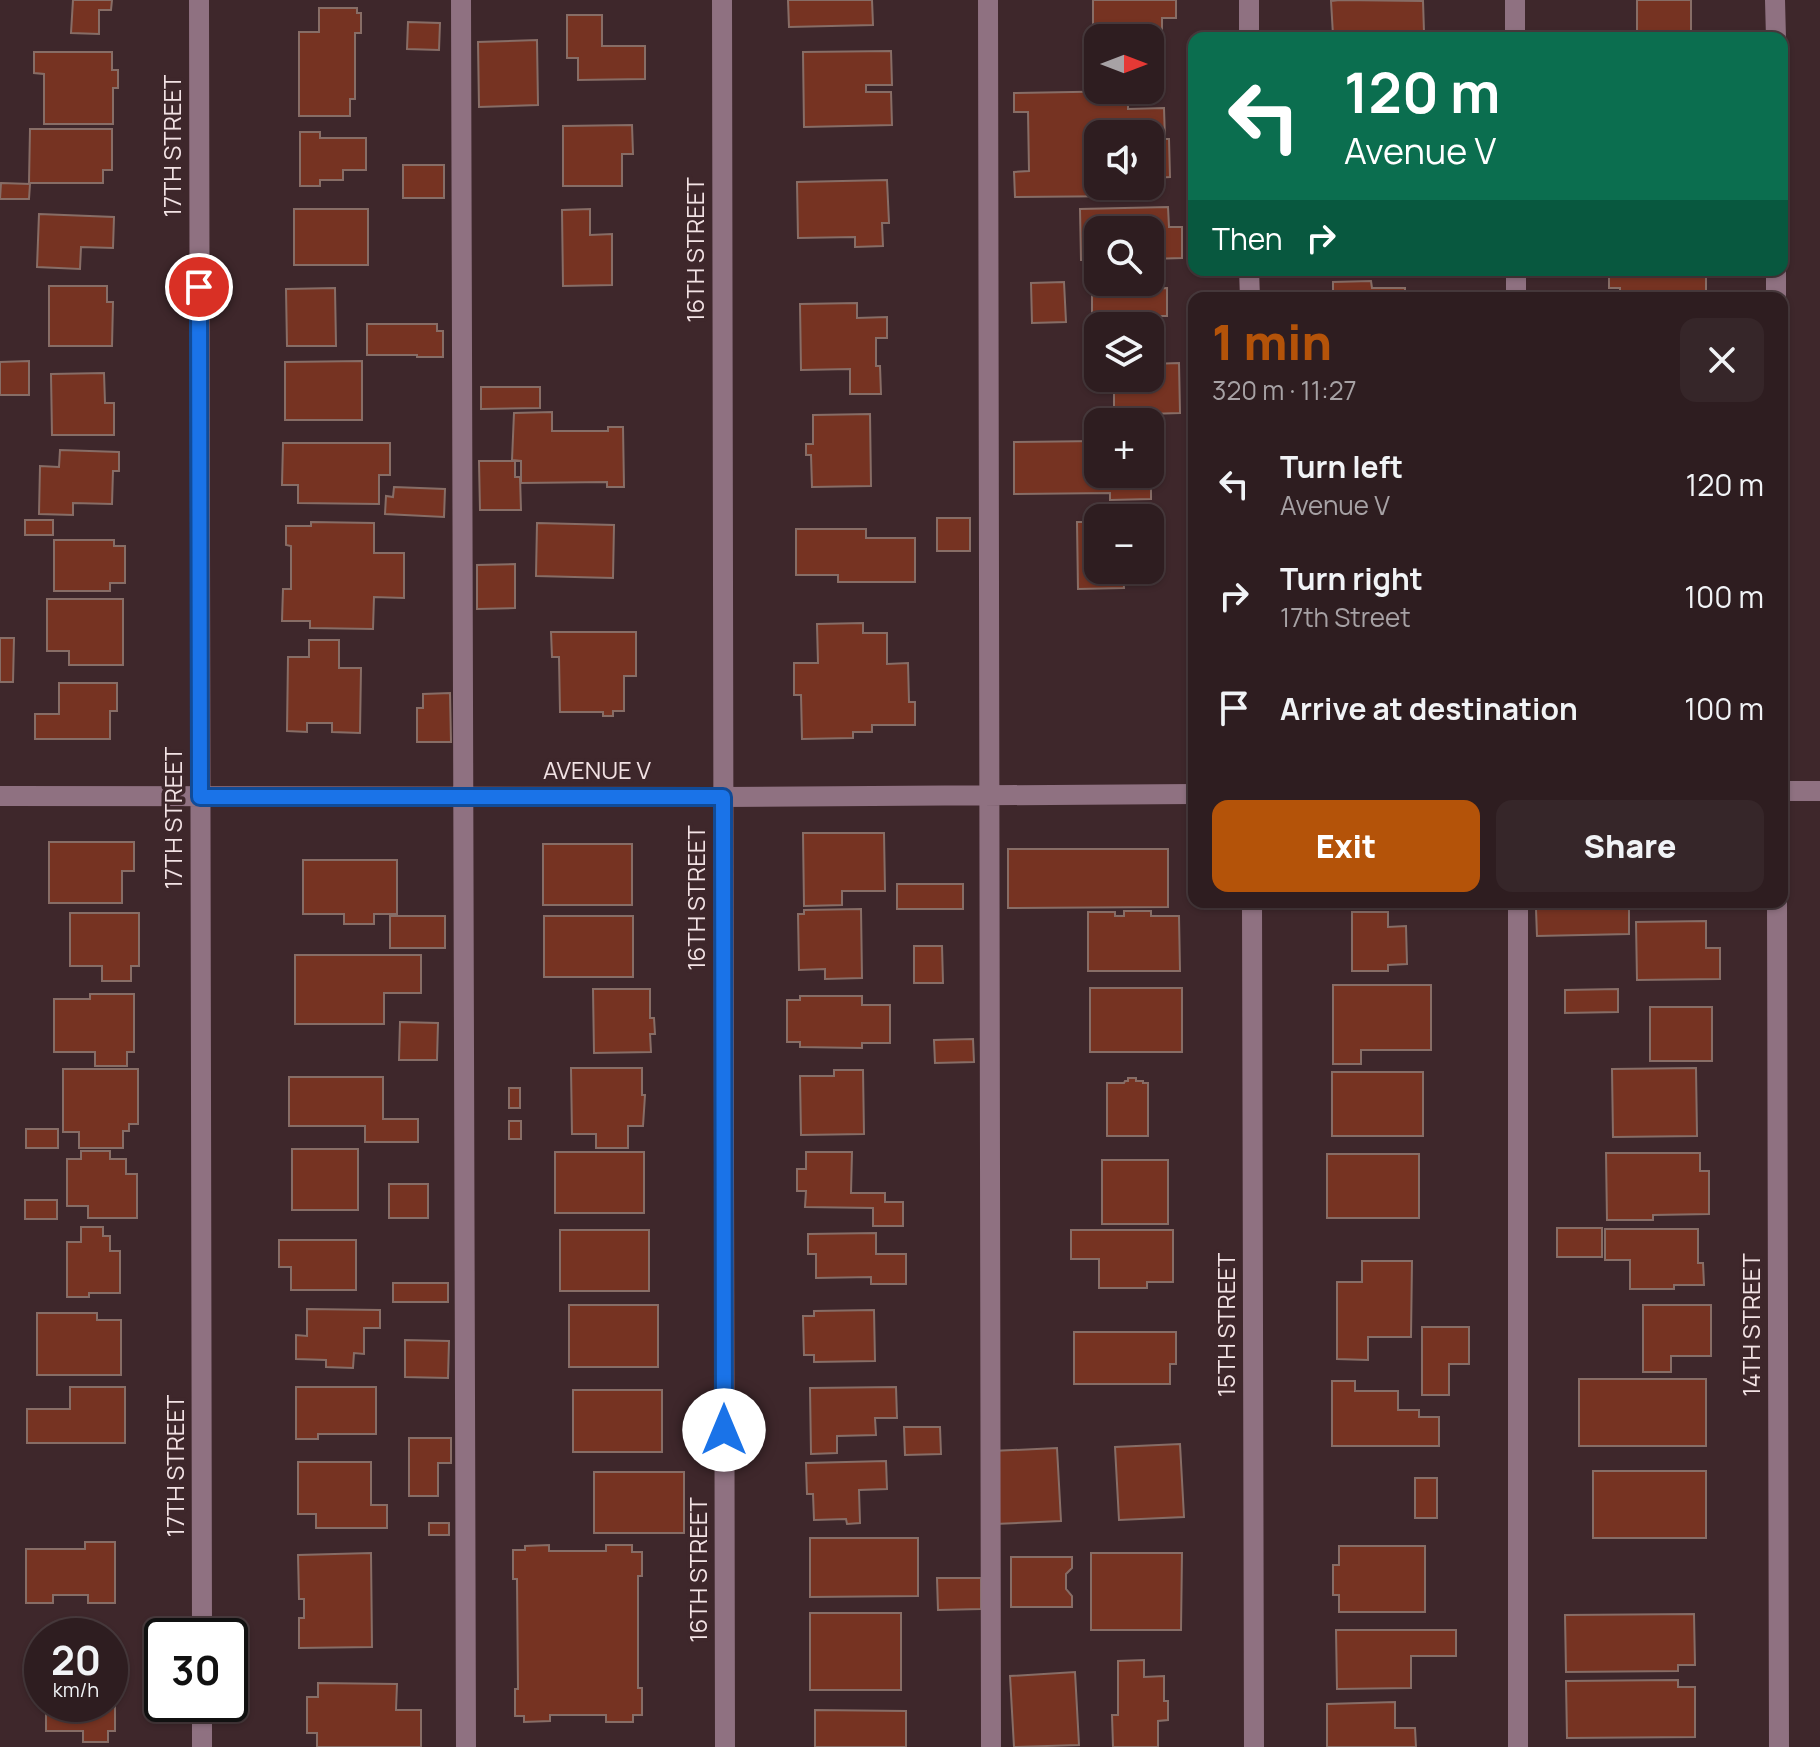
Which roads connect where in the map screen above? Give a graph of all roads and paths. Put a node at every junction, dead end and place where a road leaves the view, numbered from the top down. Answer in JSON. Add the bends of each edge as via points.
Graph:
{"nodes":[{"id":1,"x":199,"y":0,"type":"edge"},
{"id":2,"x":461,"y":0,"type":"edge"},
{"id":3,"x":722,"y":0,"type":"edge"},
{"id":4,"x":988,"y":0,"type":"edge"},
{"id":5,"x":1249,"y":0,"type":"edge"},
{"id":6,"x":1515,"y":0,"type":"edge"},
{"id":7,"x":1775,"y":0,"type":"edge"},
{"id":8,"x":1249,"y":32,"type":"edge"},
{"id":9,"x":1515,"y":32,"type":"edge"},
{"id":10,"x":1776,"y":32,"type":"edge"},
{"id":11,"x":1788,"y":791,"type":"edge"},
{"id":12,"x":1820,"y":791,"type":"edge"},
{"id":13,"x":1188,"y":794,"type":"edge"},
{"id":14,"x":990,"y":795,"type":"junction"},
{"id":15,"x":0,"y":796,"type":"edge"},
{"id":16,"x":200,"y":797,"type":"junction"},
{"id":17,"x":464,"y":797,"type":"junction"},
{"id":18,"x":723,"y":797,"type":"junction"},
{"id":19,"x":1252,"y":908,"type":"edge"},
{"id":20,"x":1518,"y":908,"type":"edge"},
{"id":21,"x":1777,"y":908,"type":"edge"},
{"id":22,"x":202,"y":1618,"type":"edge"},
{"id":23,"x":202,"y":1722,"type":"edge"},
{"id":24,"x":202,"y":1747,"type":"edge"},
{"id":25,"x":466,"y":1747,"type":"edge"},
{"id":26,"x":725,"y":1747,"type":"edge"},
{"id":27,"x":991,"y":1747,"type":"edge"},
{"id":28,"x":1254,"y":1747,"type":"edge"},
{"id":29,"x":1518,"y":1747,"type":"edge"},
{"id":30,"x":1779,"y":1747,"type":"edge"}],
"edges":[{"from":1,"to":16,"type":"street","name":"17TH STREET"},
{"from":2,"to":17,"type":"street"},
{"from":3,"to":18,"type":"street","name":"16TH STREET"},
{"from":4,"to":14,"type":"street"},
{"from":5,"to":8,"type":"street"},
{"from":6,"to":9,"type":"street"},
{"from":7,"to":10,"type":"street"},
{"from":11,"to":12,"type":"street"},
{"from":13,"to":14,"type":"street","name":"AVENUE V"},
{"from":14,"to":18,"type":"street","name":"AVENUE V"},
{"from":14,"to":27,"type":"street"},
{"from":15,"to":16,"type":"street","name":"AVENUE V"},
{"from":16,"to":17,"type":"street","name":"AVENUE V"},
{"from":16,"to":22,"type":"street","name":"17TH STREET"},
{"from":17,"to":18,"type":"street","name":"AVENUE V"},
{"from":17,"to":25,"type":"street"},
{"from":18,"to":26,"type":"street","name":"16TH STREET"},
{"from":19,"to":28,"type":"street","name":"15TH STREET"},
{"from":20,"to":29,"type":"street"},
{"from":21,"to":30,"type":"street","name":"14TH STREET"},
{"from":23,"to":24,"type":"street"}]}
